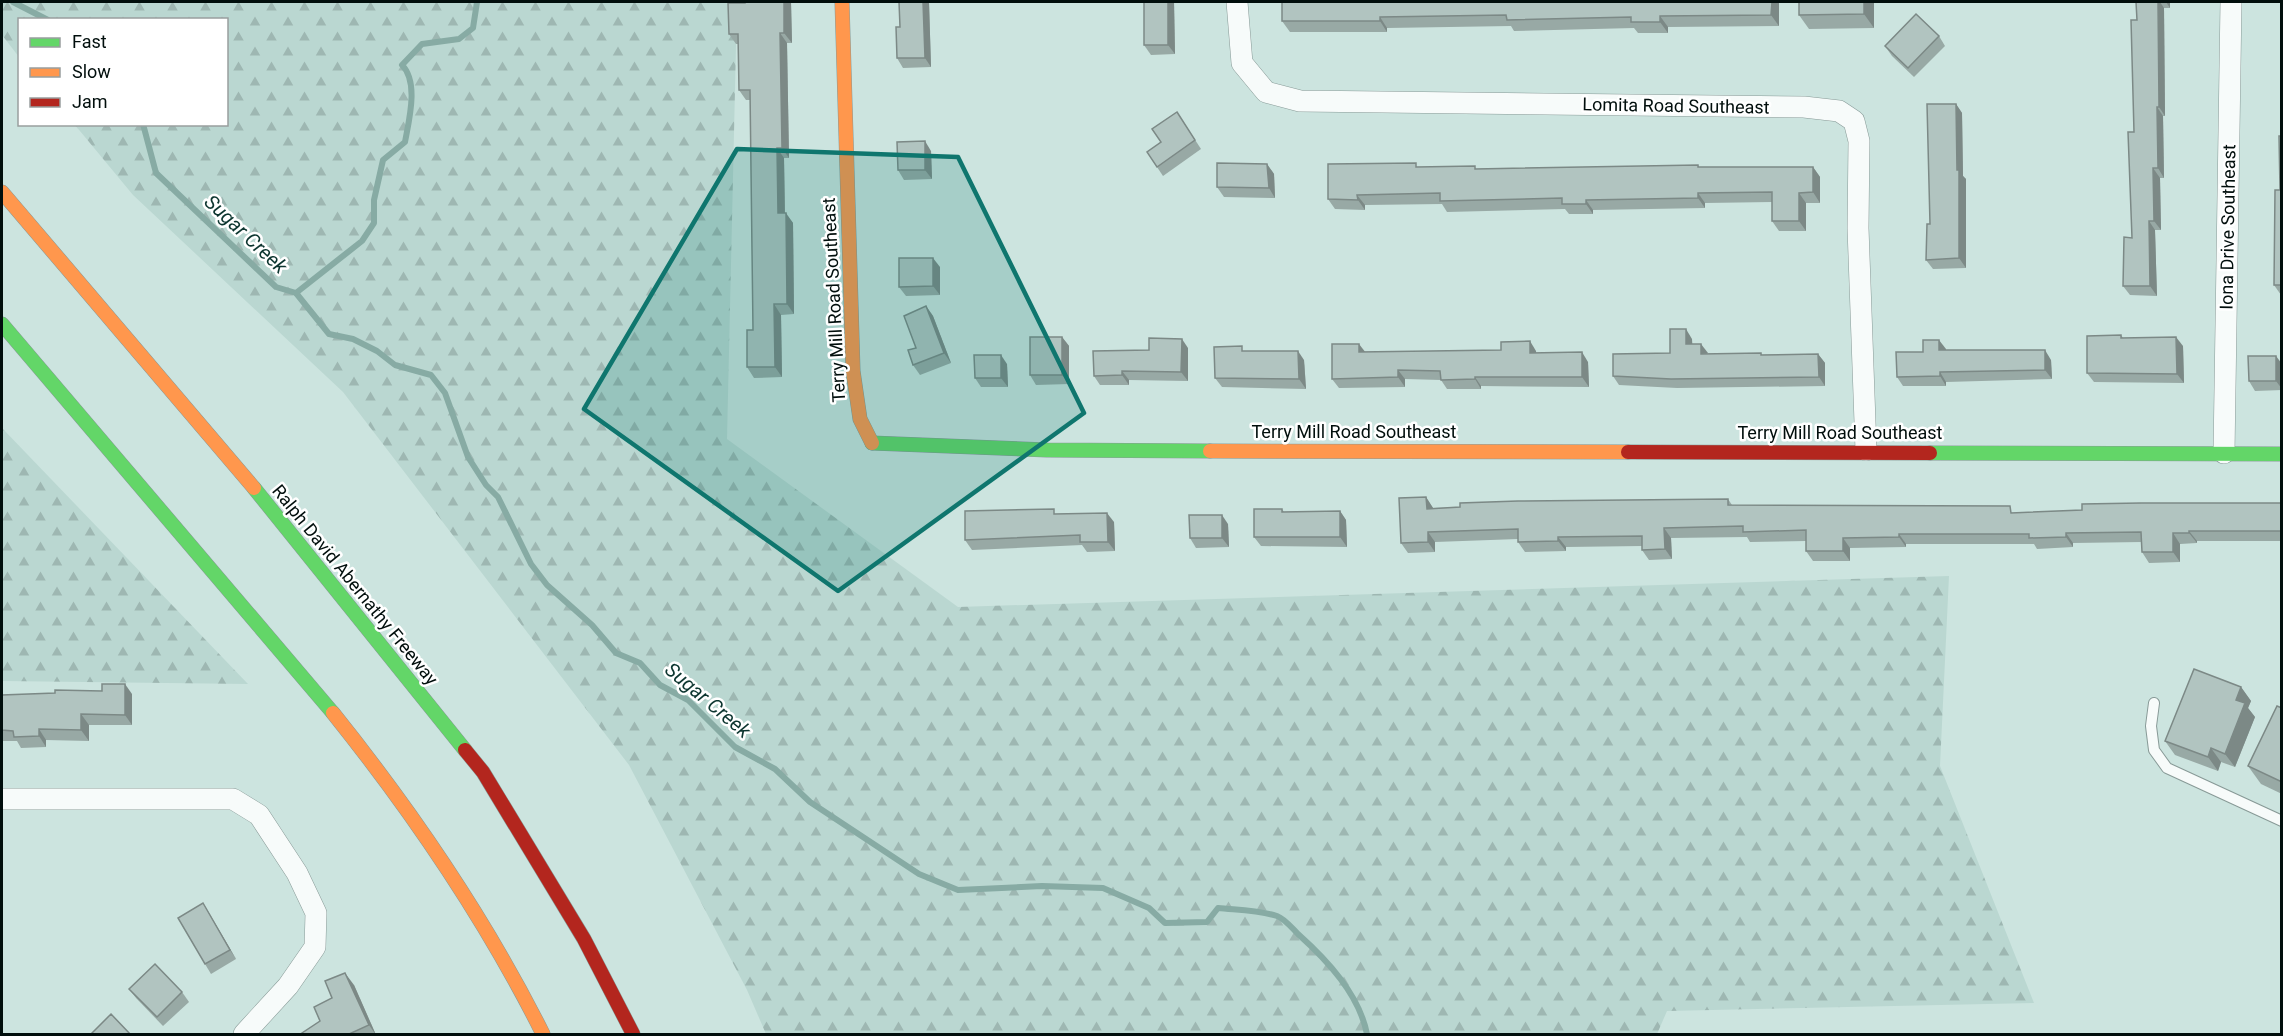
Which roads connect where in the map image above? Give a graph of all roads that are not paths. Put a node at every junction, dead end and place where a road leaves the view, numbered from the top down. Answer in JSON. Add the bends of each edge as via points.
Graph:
{"nodes":[{"id":1,"x":842,"y":2,"type":"edge"},
{"id":2,"x":1237,"y":2,"type":"edge"},
{"id":3,"x":2231,"y":2,"type":"edge"},
{"id":4,"x":5,"y":194,"type":"edge"},
{"id":5,"x":2,"y":324,"type":"edge"},
{"id":6,"x":1866,"y":450,"type":"junction"},
{"id":7,"x":2224,"y":453,"type":"junction"},
{"id":8,"x":2282,"y":454,"type":"edge"},
{"id":9,"x":2154,"y":703,"type":"dead end"},
{"id":10,"x":2,"y":799,"type":"edge"},
{"id":11,"x":2282,"y":821,"type":"edge"},
{"id":12,"x":244,"y":1035,"type":"edge"},
{"id":13,"x":543,"y":1035,"type":"edge"},
{"id":14,"x":633,"y":1035,"type":"edge"}],
"edges":[{"from":1,"to":6,"type":"main road","name":"Terry Mill Road Southeast","via":[[853,371],[859,419],[873,444],[1047,450]]},
{"from":2,"to":6,"type":"street","name":"Lomita Road Southeast","via":[[1242,63],[1266,92],[1300,101],[1804,107],[1839,111],[1854,121],[1859,141]]},
{"from":3,"to":7,"type":"street","name":"Iona Drive Southeast"},
{"from":4,"to":14,"type":"main road","name":"Ralph David Abernathy Freeway","via":[[298,542],[483,772],[584,939]]},
{"from":5,"to":13,"type":"main road","via":[[335,713],[393,787],[447,862],[492,936]]},
{"from":6,"to":7,"type":"main road","name":"Terry Mill Road Southeast"},
{"from":7,"to":8,"type":"main road","name":"Terry Mill Road Southeast"},
{"from":9,"to":11,"type":"lane","via":[[2154,750],[2167,768]]},
{"from":10,"to":12,"type":"street","via":[[233,799],[260,815],[297,873],[316,913],[315,947],[288,986]]}]}
